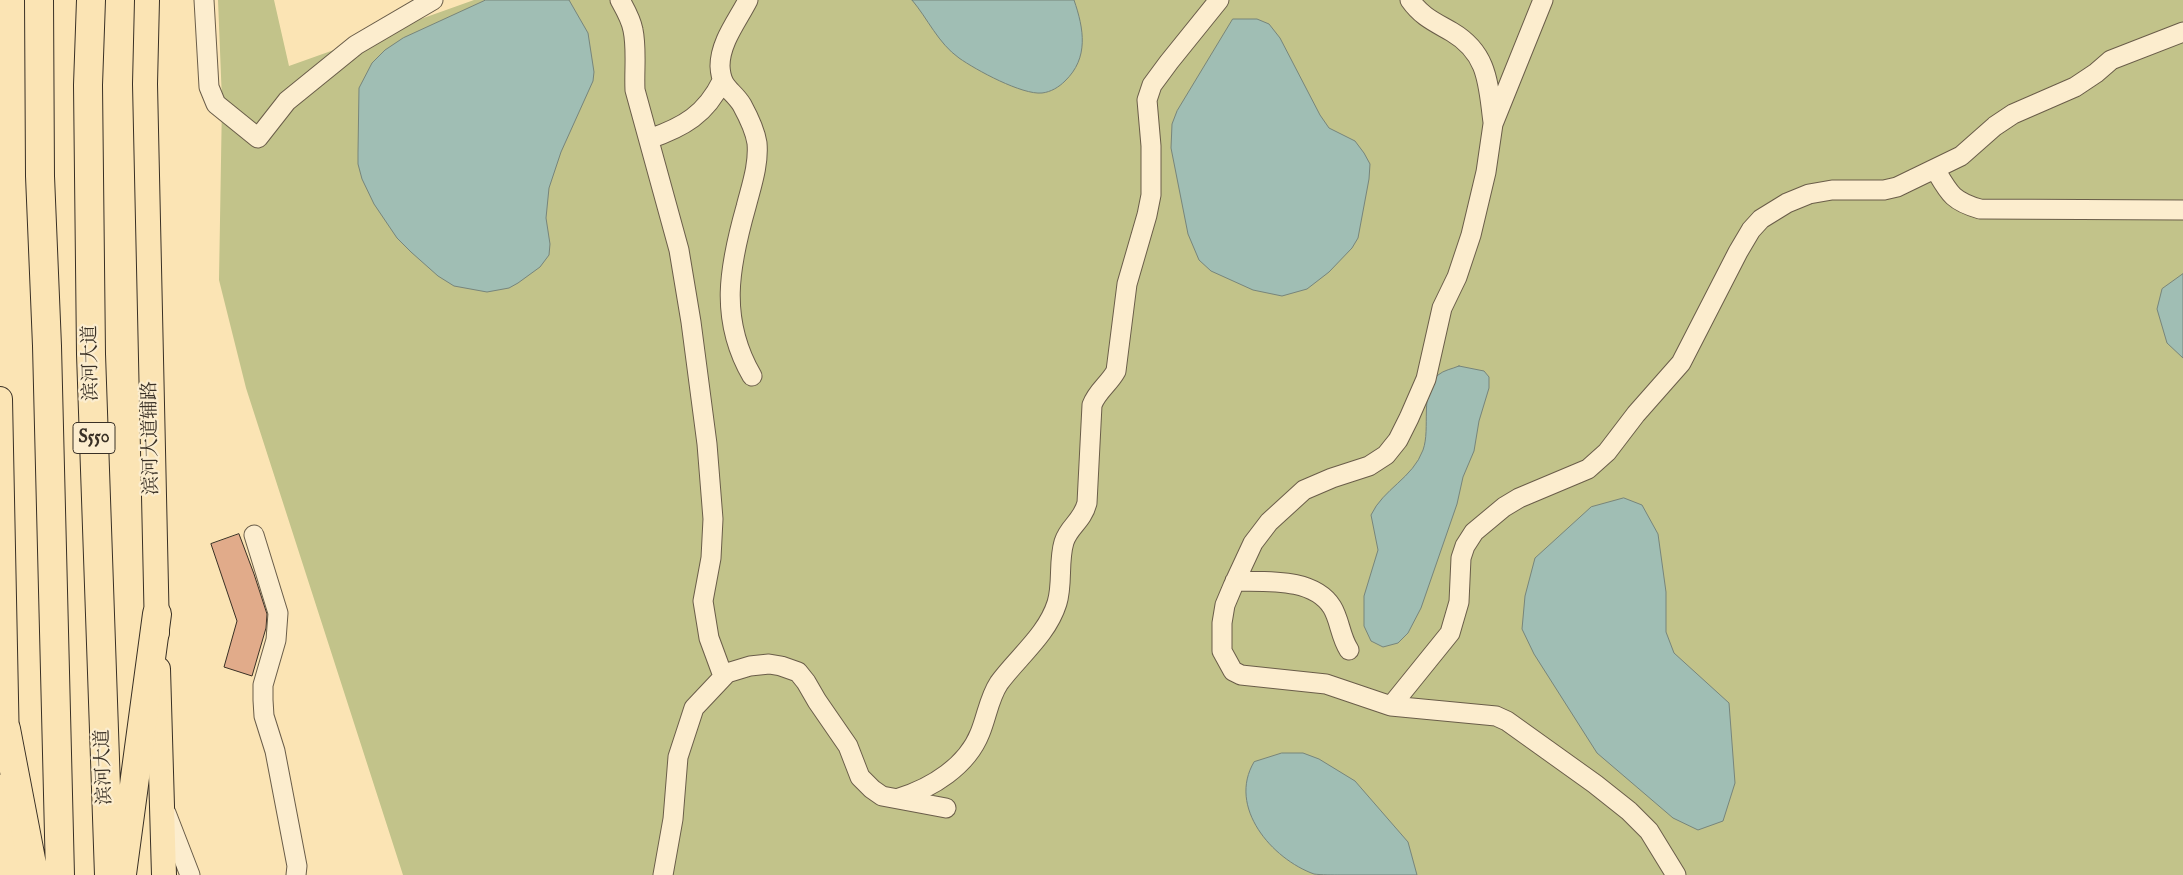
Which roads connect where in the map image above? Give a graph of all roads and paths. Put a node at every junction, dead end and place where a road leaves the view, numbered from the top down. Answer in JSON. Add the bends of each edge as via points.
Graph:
{"nodes":[{"id":1,"x":39,"y":0,"type":"edge"},
{"id":2,"x":91,"y":0,"type":"edge"},
{"id":3,"x":146,"y":0,"type":"edge"},
{"id":4,"x":204,"y":0,"type":"edge"},
{"id":5,"x":433,"y":0,"type":"edge"},
{"id":6,"x":620,"y":0,"type":"edge"},
{"id":7,"x":748,"y":0,"type":"edge"},
{"id":8,"x":1220,"y":0,"type":"edge"},
{"id":9,"x":1410,"y":0,"type":"edge"},
{"id":10,"x":1543,"y":0,"type":"edge"},
{"id":11,"x":2183,"y":32,"type":"edge"},
{"id":12,"x":722,"y":81,"type":"junction"},
{"id":13,"x":1493,"y":124,"type":"junction"},
{"id":14,"x":649,"y":138,"type":"junction"},
{"id":15,"x":1935,"y":168,"type":"junction"},
{"id":16,"x":2183,"y":210,"type":"edge"},
{"id":17,"x":752,"y":376,"type":"dead end"},
{"id":18,"x":0,"y":400,"type":"edge"},
{"id":19,"x":254,"y":535,"type":"dead end"},
{"id":20,"x":1235,"y":581,"type":"junction"},
{"id":21,"x":157,"y":614,"type":"junction"},
{"id":22,"x":1349,"y":650,"type":"dead end"},
{"id":23,"x":723,"y":676,"type":"junction"},
{"id":24,"x":1391,"y":706,"type":"junction"},
{"id":25,"x":6,"y":729,"type":"junction"},
{"id":26,"x":899,"y":798,"type":"junction"},
{"id":27,"x":162,"y":803,"type":"junction"},
{"id":28,"x":946,"y":808,"type":"dead end"},
{"id":29,"x":10,"y":875,"type":"edge"},
{"id":30,"x":34,"y":875,"type":"edge"},
{"id":31,"x":60,"y":875,"type":"edge"},
{"id":32,"x":109,"y":875,"type":"edge"},
{"id":33,"x":122,"y":875,"type":"edge"},
{"id":34,"x":164,"y":875,"type":"edge"},
{"id":35,"x":190,"y":875,"type":"edge"},
{"id":36,"x":296,"y":875,"type":"edge"},
{"id":37,"x":663,"y":875,"type":"edge"},
{"id":38,"x":1676,"y":875,"type":"edge"}],
"edges":[{"from":1,"to":31,"type":"highway","number":"S550","via":[[40,176]]},
{"from":2,"to":32,"type":"highway","name":"滨河大道","number":"S550","via":[[88,85],[91,354]]},
{"from":3,"to":21,"type":"main road","name":"滨河大道辅路","via":[[145,93]]},
{"from":4,"to":5,"type":"street","via":[[212,96],[216,104],[258,138],[287,101],[356,45]]},
{"from":6,"to":14,"type":"street","via":[[633,29],[635,90]]},
{"from":7,"to":12,"type":"street","via":[[723,48]]},
{"from":8,"to":26,"type":"street","via":[[1152,85],[1147,100],[1151,156],[1148,215],[1127,284],[1116,371],[1110,383],[1095,396],[1092,405],[1087,503],[1084,515],[1064,541],[1057,602],[1049,621],[991,697],[979,736],[957,765],[931,784]]},
{"from":9,"to":13,"type":"street","via":[[1419,12],[1454,33],[1478,53],[1486,74]]},
{"from":10,"to":13,"type":"street"},
{"from":11,"to":15,"type":"street","via":[[2111,60],[2075,87],[2013,114],[1994,126],[1961,156]]},
{"from":12,"to":14,"type":"street","via":[[706,108],[669,132]]},
{"from":12,"to":17,"type":"street","via":[[741,103],[757,143],[755,174],[739,231],[729,298],[734,337]]},
{"from":13,"to":20,"type":"street","via":[[1471,235],[1458,277],[1442,308],[1426,379],[1398,440],[1386,455],[1369,466],[1304,490],[1287,504],[1253,542]]},
{"from":14,"to":23,"type":"street","via":[[679,250],[691,322],[713,519],[712,558],[703,601],[709,638]]},
{"from":15,"to":16,"type":"street","via":[[1953,198],[1980,209]]},
{"from":15,"to":24,"type":"street","via":[[1884,190],[1832,190],[1809,194],[1787,202],[1761,219],[1750,230],[1681,363],[1607,452],[1588,469],[1504,507],[1474,532],[1461,558],[1459,602],[1450,633]]},
{"from":18,"to":25,"type":"main road"},
{"from":19,"to":36,"type":"street","via":[[278,613],[276,640],[263,685],[264,716],[276,751]]},
{"from":20,"to":22,"type":"street","via":[[1290,584],[1315,592],[1332,607]]},
{"from":20,"to":24,"type":"street","via":[[1225,606],[1221,636],[1222,651],[1234,671],[1241,675],[1326,684]]},
{"from":21,"to":27,"type":"main road","name":"滨河大道辅路"},
{"from":21,"to":33,"type":"highway"},
{"from":23,"to":26,"type":"street","via":[[750,666],[769,664],[798,672],[848,746],[860,777],[882,796]]},
{"from":23,"to":37,"type":"street","via":[[694,708],[684,736],[678,757],[673,819]]},
{"from":24,"to":38,"type":"street","via":[[1483,714],[1507,721],[1628,811],[1649,831]]},
{"from":25,"to":29,"type":"main road"},
{"from":25,"to":30,"type":"highway"},
{"from":26,"to":28,"type":"street"},
{"from":27,"to":34,"type":"main road","name":"滨河大道辅路"},
{"from":27,"to":35,"type":"street"}]}
